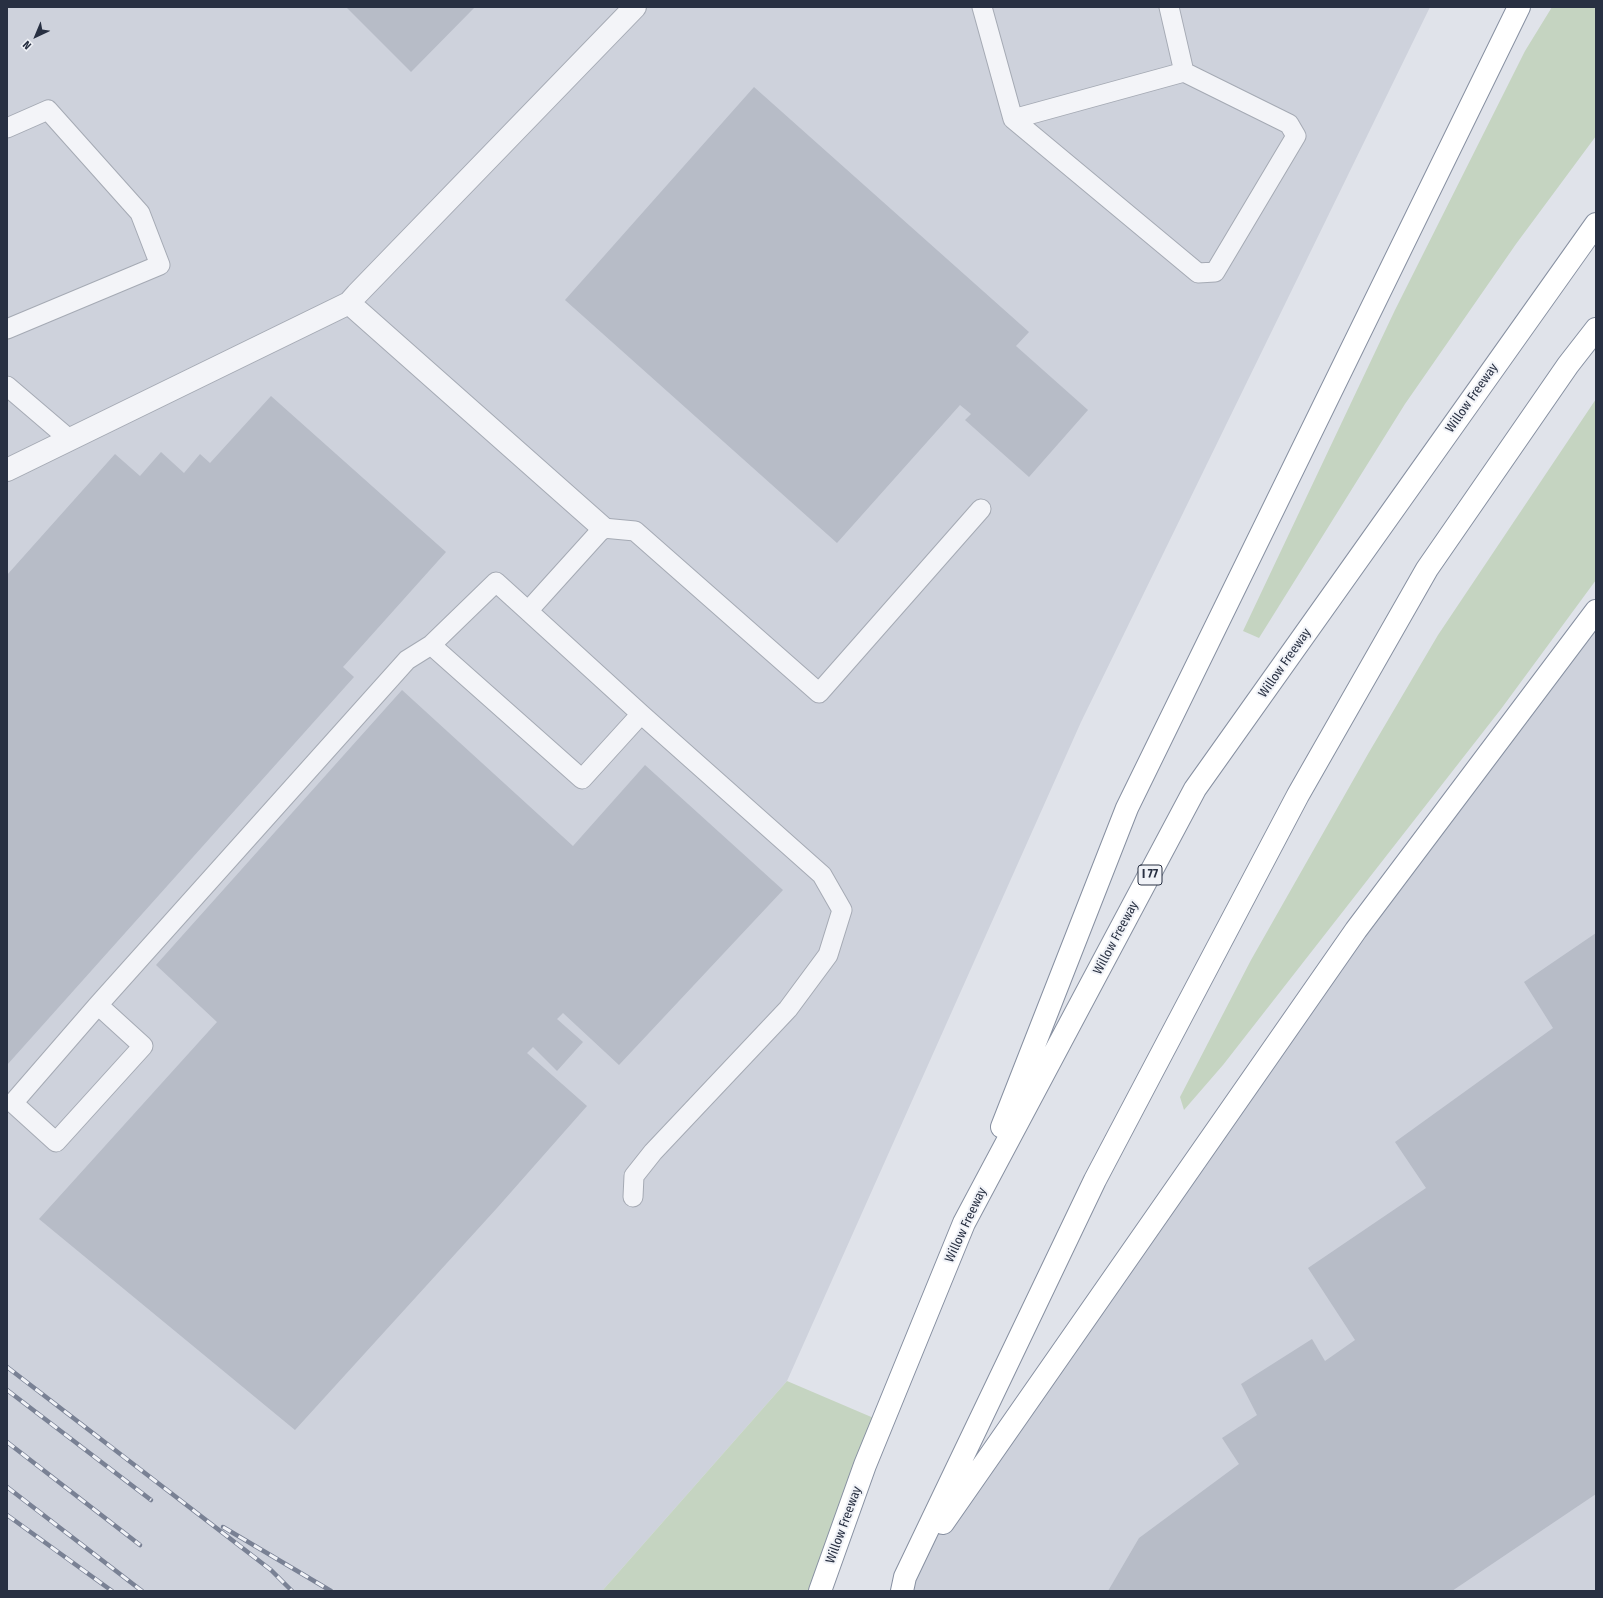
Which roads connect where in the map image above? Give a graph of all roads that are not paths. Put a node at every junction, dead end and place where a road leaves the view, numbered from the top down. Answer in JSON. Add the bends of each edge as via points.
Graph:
{"nodes":[{"id":1,"x":635,"y":7,"type":"edge"},
{"id":2,"x":982,"y":7,"type":"edge"},
{"id":3,"x":1169,"y":7,"type":"edge"},
{"id":4,"x":1519,"y":7,"type":"edge"},
{"id":5,"x":1184,"y":72,"type":"junction"},
{"id":6,"x":1013,"y":119,"type":"junction"},
{"id":7,"x":7,"y":128,"type":"edge"},
{"id":8,"x":1596,"y":224,"type":"edge"},
{"id":9,"x":349,"y":303,"type":"junction"},
{"id":10,"x":1596,"y":328,"type":"edge"},
{"id":11,"x":7,"y":329,"type":"edge"},
{"id":12,"x":7,"y":386,"type":"edge"},
{"id":13,"x":69,"y":439,"type":"junction"},
{"id":14,"x":7,"y":470,"type":"edge"},
{"id":15,"x":981,"y":509,"type":"dead end"},
{"id":16,"x":603,"y":528,"type":"junction"},
{"id":17,"x":528,"y":611,"type":"junction"},
{"id":18,"x":1596,"y":611,"type":"edge"},
{"id":19,"x":431,"y":645,"type":"junction"},
{"id":20,"x":641,"y":714,"type":"junction"},
{"id":21,"x":98,"y":1005,"type":"junction"},
{"id":22,"x":633,"y":1197,"type":"dead end"},
{"id":23,"x":964,"y":1223,"type":"junction"},
{"id":24,"x":903,"y":1584,"type":"edge"},
{"id":25,"x":820,"y":1591,"type":"edge"}],
"edges":[{"from":1,"to":9,"type":"street"},
{"from":2,"to":6,"type":"lane"},
{"from":3,"to":5,"type":"lane"},
{"from":4,"to":23,"type":"highway","via":[[1126,808]]},
{"from":5,"to":6,"type":"lane"},
{"from":5,"to":6,"type":"lane","via":[[1289,124],[1296,136],[1215,272],[1198,273]]},
{"from":7,"to":11,"type":"lane","via":[[48,110],[140,213],[160,266]]},
{"from":8,"to":23,"type":"highway","name":"Willow Freeway","number":"I 77","via":[[1195,789]]},
{"from":9,"to":13,"type":"street"},
{"from":9,"to":16,"type":"street"},
{"from":10,"to":24,"type":"highway","via":[[1427,569],[1298,795],[1095,1180]]},
{"from":12,"to":13,"type":"lane"},
{"from":13,"to":14,"type":"street"},
{"from":15,"to":16,"type":"lane","via":[[819,693],[634,531]]},
{"from":16,"to":17,"type":"lane"},
{"from":17,"to":19,"type":"lane","via":[[496,582]]},
{"from":17,"to":20,"type":"lane"},
{"from":18,"to":24,"type":"highway","via":[[1356,930]]},
{"from":19,"to":20,"type":"lane","via":[[582,779]]},
{"from":19,"to":21,"type":"lane","via":[[407,660]]},
{"from":20,"to":22,"type":"lane","via":[[822,875],[842,910],[824,961],[788,1009],[652,1152],[634,1176]]},
{"from":21,"to":21,"type":"lane","via":[[13,1103],[56,1142],[143,1046]]},
{"from":23,"to":25,"type":"highway","name":"Willow Freeway","number":"I 77","via":[[865,1464]]}]}
